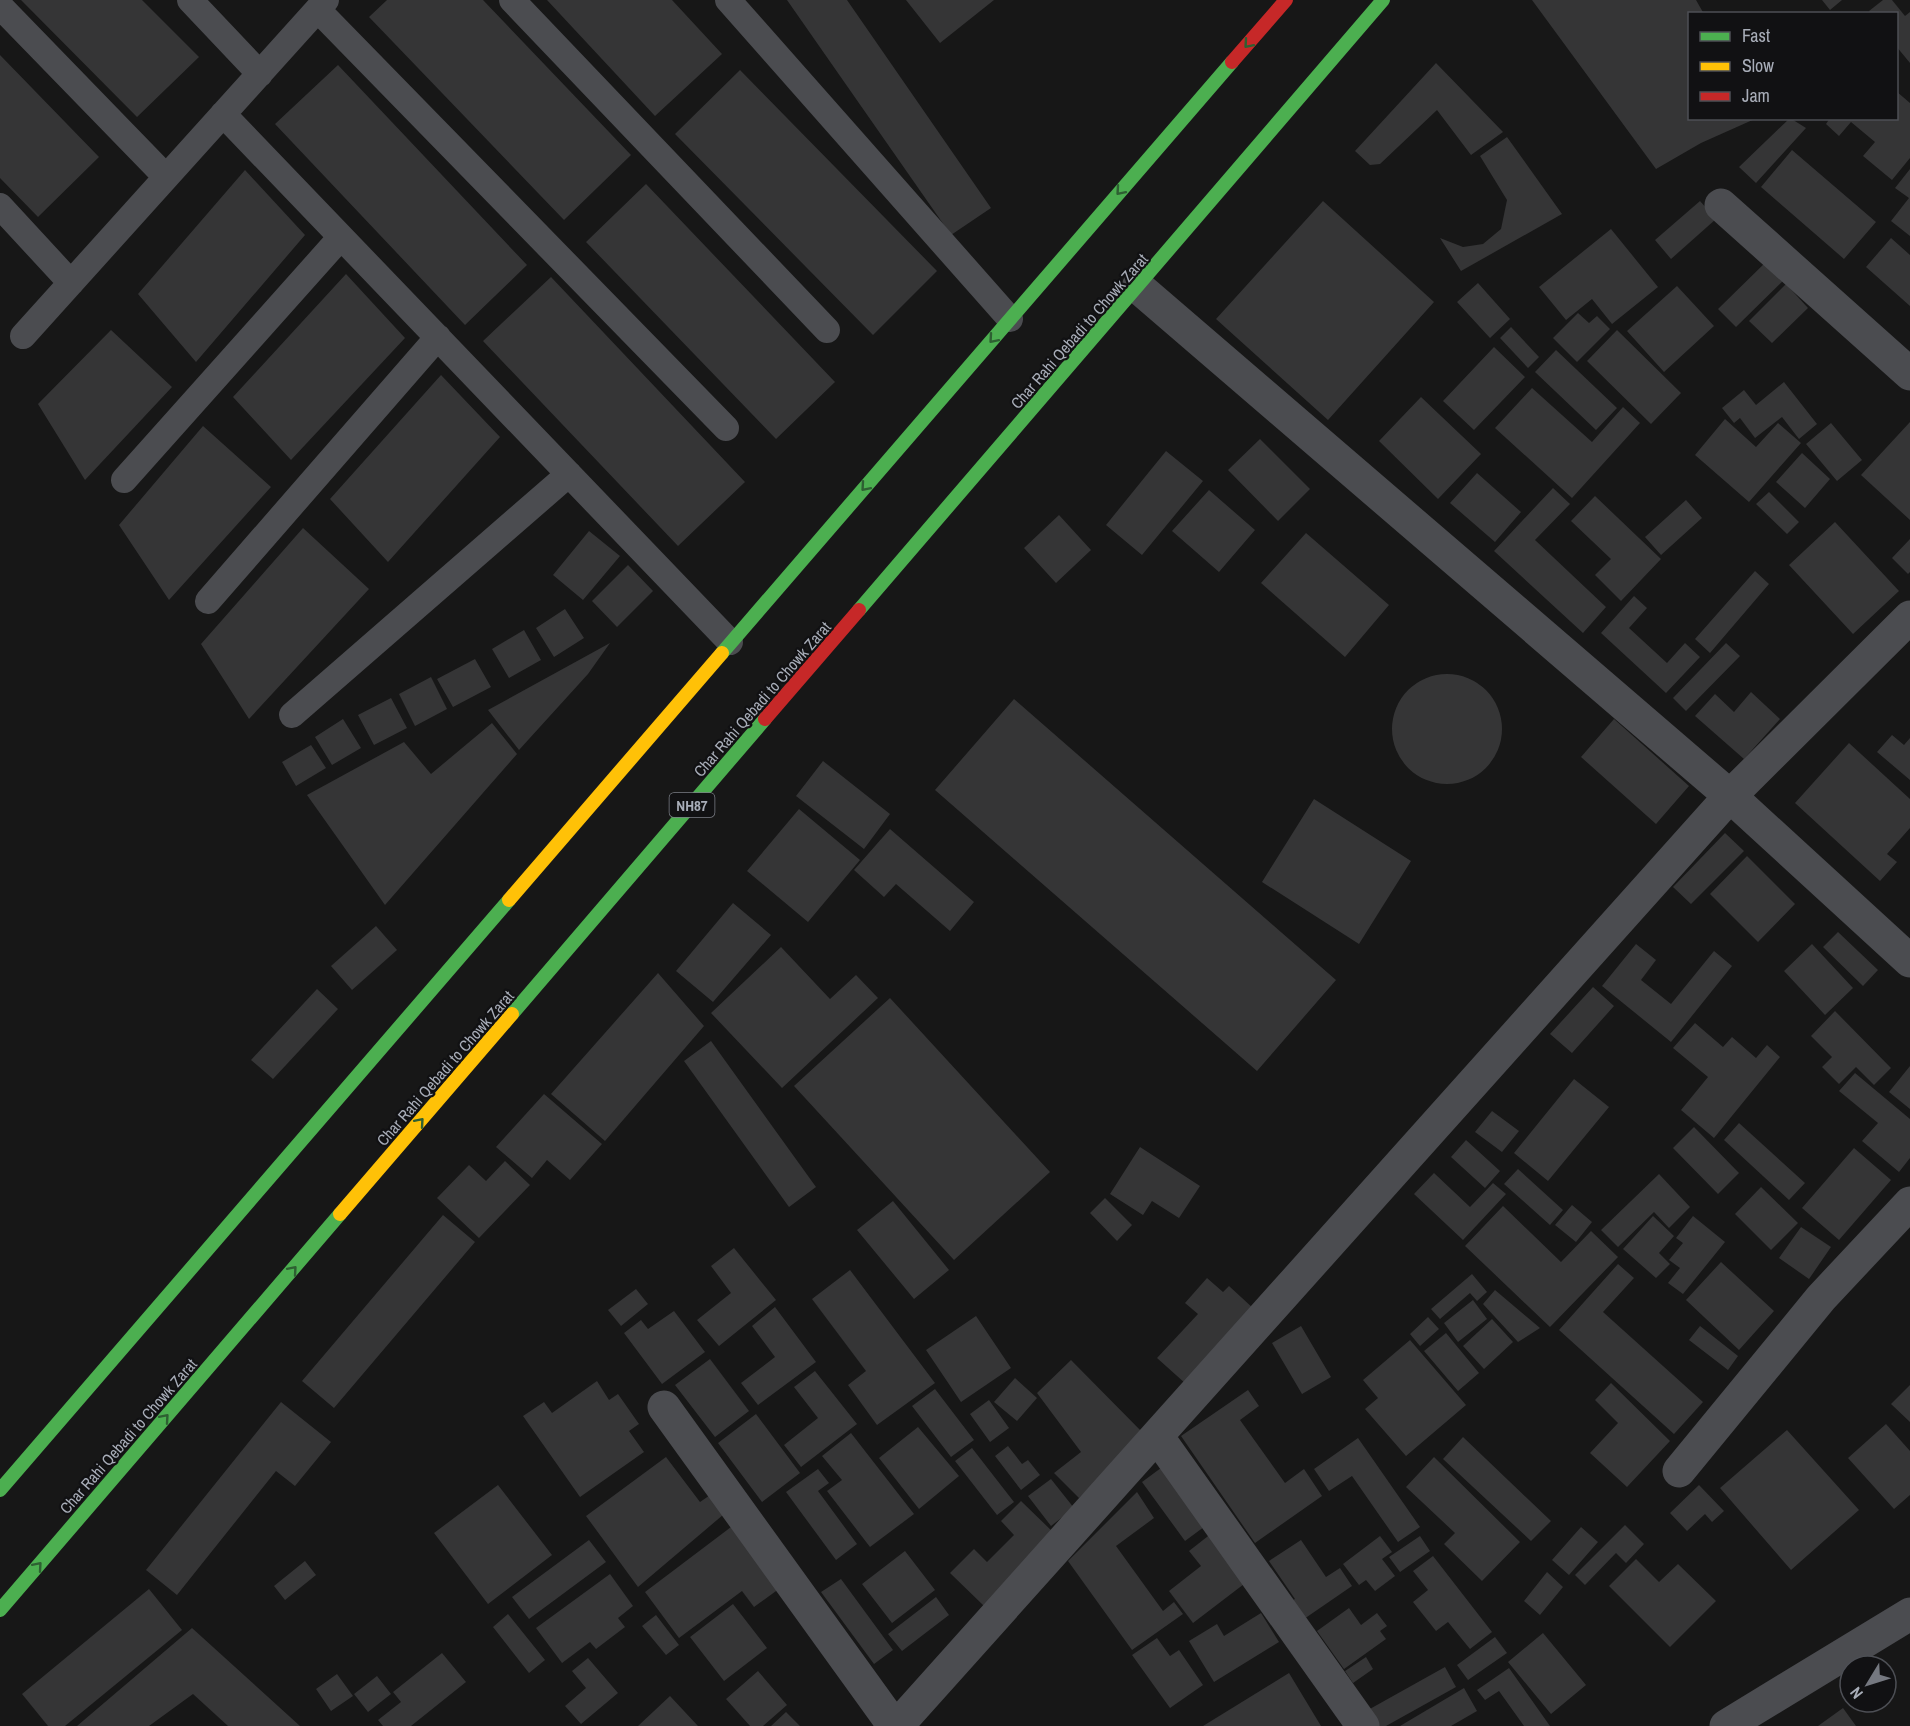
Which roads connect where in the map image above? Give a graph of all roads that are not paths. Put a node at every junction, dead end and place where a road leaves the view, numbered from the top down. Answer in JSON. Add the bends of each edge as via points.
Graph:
{"nodes":[{"id":1,"x":190,"y":0,"type":"edge"},
{"id":2,"x":512,"y":0,"type":"edge"},
{"id":3,"x":728,"y":0,"type":"edge"},
{"id":4,"x":1286,"y":0,"type":"edge"},
{"id":5,"x":1383,"y":0,"type":"edge"},
{"id":6,"x":322,"y":5,"type":"edge"},
{"id":7,"x":0,"y":6,"type":"edge"},
{"id":8,"x":260,"y":74,"type":"junction"},
{"id":9,"x":223,"y":114,"type":"junction"},
{"id":10,"x":166,"y":177,"type":"junction"},
{"id":11,"x":1721,"y":205,"type":"dead end"},
{"id":12,"x":0,"y":206,"type":"edge"},
{"id":13,"x":341,"y":237,"type":"junction"},
{"id":14,"x":71,"y":283,"type":"junction"},
{"id":15,"x":1138,"y":288,"type":"junction"},
{"id":16,"x":1010,"y":319,"type":"junction"},
{"id":17,"x":827,"y":330,"type":"dead end"},
{"id":18,"x":23,"y":336,"type":"dead end"},
{"id":19,"x":438,"y":337,"type":"junction"},
{"id":20,"x":1910,"y":374,"type":"edge"},
{"id":21,"x":726,"y":428,"type":"dead end"},
{"id":22,"x":569,"y":474,"type":"junction"},
{"id":23,"x":124,"y":480,"type":"dead end"},
{"id":24,"x":208,"y":601,"type":"dead end"},
{"id":25,"x":1910,"y":617,"type":"edge"},
{"id":26,"x":730,"y":642,"type":"junction"},
{"id":27,"x":292,"y":715,"type":"dead end"},
{"id":28,"x":1730,"y":796,"type":"junction"},
{"id":29,"x":1910,"y":961,"type":"edge"},
{"id":30,"x":1910,"y":1203,"type":"edge"},
{"id":31,"x":664,"y":1407,"type":"dead end"},
{"id":32,"x":1157,"y":1436,"type":"junction"},
{"id":33,"x":1679,"y":1471,"type":"dead end"},
{"id":34,"x":0,"y":1490,"type":"edge"},
{"id":35,"x":0,"y":1610,"type":"edge"},
{"id":36,"x":1910,"y":1614,"type":"edge"},
{"id":37,"x":896,"y":1726,"type":"edge"},
{"id":38,"x":1363,"y":1726,"type":"edge"},
{"id":39,"x":1726,"y":1726,"type":"edge"}],
"edges":[{"from":1,"to":8,"type":"lane"},
{"from":2,"to":17,"type":"lane"},
{"from":3,"to":16,"type":"lane"},
{"from":4,"to":16,"type":"highway","one_way":true},
{"from":5,"to":15,"type":"highway","name":"Char Rahi Qebadi to Chowk Zarat","number":"NH87"},
{"from":6,"to":8,"type":"lane"},
{"from":6,"to":21,"type":"lane"},
{"from":7,"to":10,"type":"lane"},
{"from":8,"to":9,"type":"lane"},
{"from":9,"to":10,"type":"lane"},
{"from":9,"to":13,"type":"lane"},
{"from":10,"to":14,"type":"lane"},
{"from":11,"to":20,"type":"street"},
{"from":12,"to":14,"type":"lane"},
{"from":13,"to":19,"type":"lane"},
{"from":13,"to":23,"type":"lane"},
{"from":14,"to":18,"type":"lane"},
{"from":15,"to":28,"type":"street"},
{"from":35,"to":15,"type":"highway","name":"Char Rahi Qebadi to Chowk Zarat","number":"NH87","one_way":true},
{"from":16,"to":26,"type":"highway","one_way":true},
{"from":19,"to":22,"type":"lane"},
{"from":19,"to":24,"type":"lane"},
{"from":22,"to":26,"type":"lane"},
{"from":22,"to":27,"type":"lane"},
{"from":25,"to":28,"type":"street"},
{"from":26,"to":34,"type":"highway"},
{"from":28,"to":29,"type":"street"},
{"from":28,"to":32,"type":"street"},
{"from":30,"to":33,"type":"street","via":[[1821,1298]]},
{"from":31,"to":37,"type":"street"},
{"from":32,"to":37,"type":"street"},
{"from":32,"to":38,"type":"street"},
{"from":36,"to":39,"type":"street"}]}
